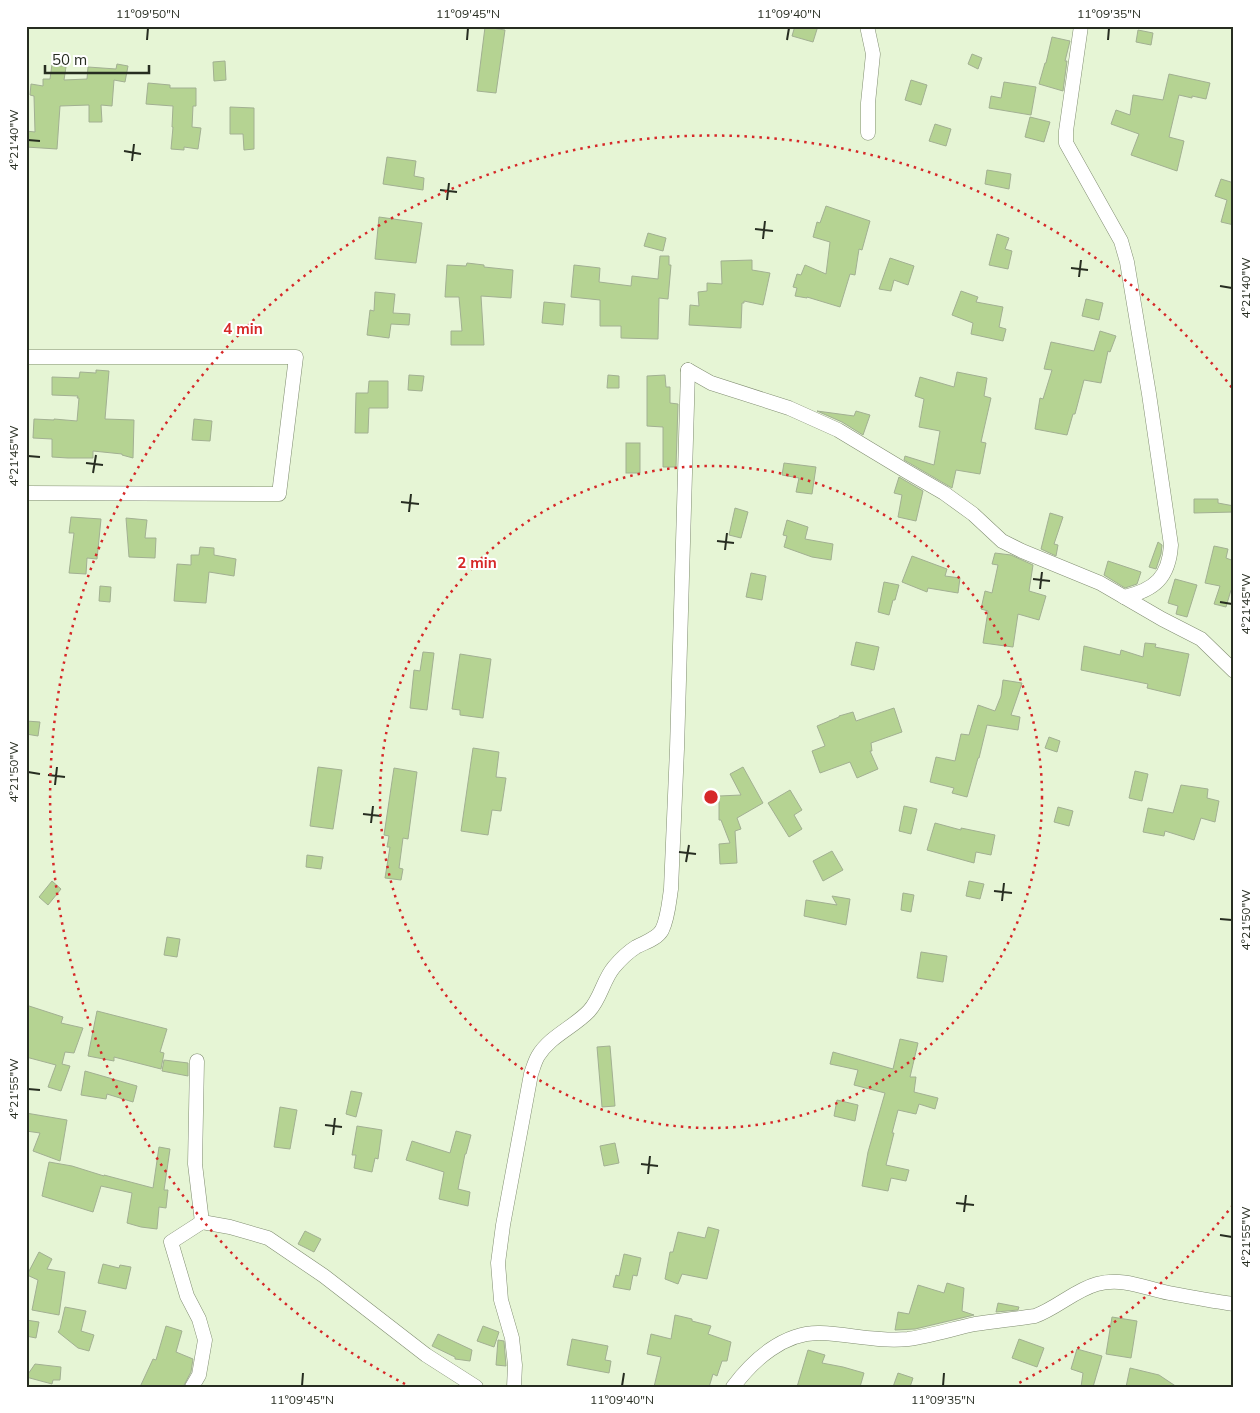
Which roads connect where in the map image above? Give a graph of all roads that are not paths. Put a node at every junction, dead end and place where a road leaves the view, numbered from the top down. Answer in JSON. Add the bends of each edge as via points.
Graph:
{"nodes":[{"id":1,"x":867,"y":26,"type":"edge"},
{"id":2,"x":1080,"y":26,"type":"edge"},
{"id":3,"x":868,"y":134,"type":"dead end"},
{"id":4,"x":26,"y":357,"type":"edge"},
{"id":5,"x":26,"y":493,"type":"edge"},
{"id":6,"x":1124,"y":597,"type":"junction"},
{"id":7,"x":1234,"y":671,"type":"edge"},
{"id":8,"x":197,"y":1062,"type":"dead end"},
{"id":9,"x":202,"y":1222,"type":"junction"},
{"id":10,"x":1234,"y":1304,"type":"edge"},
{"id":11,"x":192,"y":1387,"type":"edge"},
{"id":12,"x":476,"y":1387,"type":"edge"},
{"id":13,"x":514,"y":1387,"type":"edge"},
{"id":14,"x":733,"y":1387,"type":"edge"}],
"edges":[{"from":1,"to":3,"type":"street","via":[[873,54]]},
{"from":2,"to":6,"type":"street","via":[[1066,144],[1121,241],[1127,262],[1171,545],[1168,566],[1160,578],[1144,592]]},
{"from":4,"to":5,"type":"street","via":[[296,357],[279,494]]},
{"from":6,"to":7,"type":"street","via":[[1201,639]]},
{"from":6,"to":13,"type":"street","via":[[1089,578],[1002,541],[944,493],[838,430],[790,408],[711,383],[688,370],[678,749],[668,910],[658,935],[637,946],[614,967],[593,1006],[548,1043],[537,1056],[531,1074],[498,1263],[501,1300],[512,1338]]},
{"from":8,"to":9,"type":"street","via":[[195,1164]]},
{"from":9,"to":11,"type":"street","via":[[171,1242],[187,1296],[205,1340],[199,1375]]},
{"from":9,"to":12,"type":"street","via":[[268,1238],[324,1276],[426,1355]]},
{"from":10,"to":14,"type":"street","via":[[1126,1282],[1100,1283],[1035,1316],[976,1324],[918,1338],[870,1339],[818,1333],[796,1336],[759,1358]]}]}
